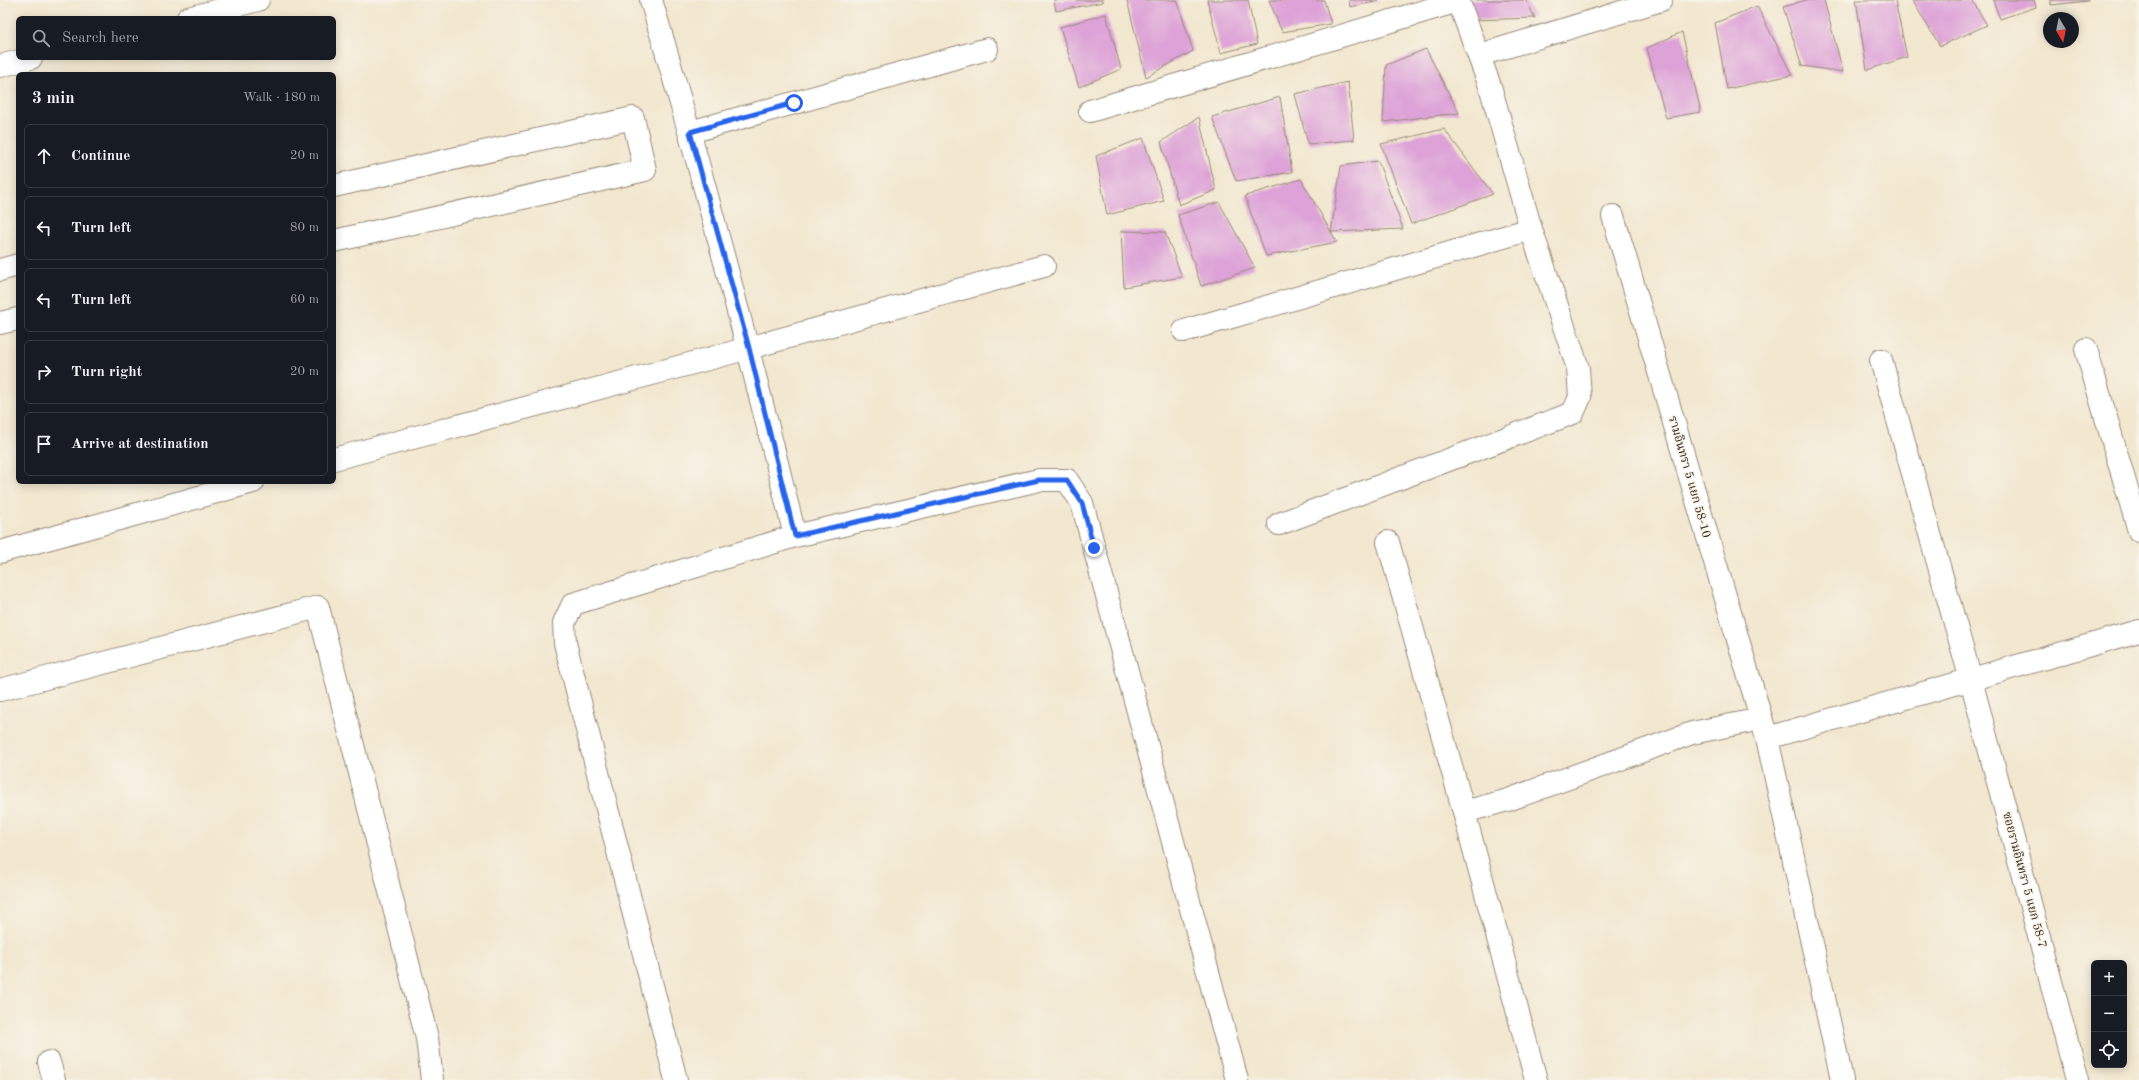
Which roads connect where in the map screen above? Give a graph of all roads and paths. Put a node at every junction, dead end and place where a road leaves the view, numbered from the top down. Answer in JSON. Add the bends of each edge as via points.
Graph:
{"nodes":[{"id":1,"x":258,"y":0,"type":"edge"},
{"id":2,"x":651,"y":0,"type":"edge"},
{"id":3,"x":1458,"y":0,"type":"edge"},
{"id":4,"x":1661,"y":0,"type":"edge"},
{"id":5,"x":196,"y":16,"type":"edge"},
{"id":6,"x":987,"y":50,"type":"dead end"},
{"id":7,"x":1480,"y":55,"type":"junction"},
{"id":8,"x":23,"y":60,"type":"edge"},
{"id":9,"x":0,"y":66,"type":"edge"},
{"id":10,"x":1090,"y":111,"type":"dead end"},
{"id":11,"x":690,"y":132,"type":"junction"},
{"id":12,"x":336,"y":186,"type":"edge"},
{"id":13,"x":1612,"y":216,"type":"dead end"},
{"id":14,"x":1531,"y":229,"type":"junction"},
{"id":15,"x":336,"y":241,"type":"edge"},
{"id":16,"x":16,"y":266,"type":"edge"},
{"id":17,"x":1044,"y":266,"type":"dead end"},
{"id":18,"x":0,"y":270,"type":"edge"},
{"id":19,"x":16,"y":319,"type":"edge"},
{"id":20,"x":0,"y":323,"type":"edge"},
{"id":21,"x":1184,"y":332,"type":"dead end"},
{"id":22,"x":749,"y":348,"type":"junction"},
{"id":23,"x":2086,"y":349,"type":"dead end"},
{"id":24,"x":1881,"y":360,"type":"dead end"},
{"id":25,"x":336,"y":458,"type":"edge"},
{"id":26,"x":246,"y":484,"type":"edge"},
{"id":27,"x":1279,"y":524,"type":"dead end"},
{"id":28,"x":2139,"y":531,"type":"edge"},
{"id":29,"x":795,"y":536,"type":"junction"},
{"id":30,"x":1388,"y":542,"type":"dead end"},
{"id":31,"x":0,"y":552,"type":"edge"},
{"id":32,"x":2139,"y":631,"type":"edge"},
{"id":33,"x":1971,"y":680,"type":"junction"},
{"id":34,"x":0,"y":690,"type":"edge"},
{"id":35,"x":1764,"y":729,"type":"junction"},
{"id":36,"x":1464,"y":812,"type":"junction"},
{"id":37,"x":432,"y":1080,"type":"edge"},
{"id":38,"x":676,"y":1080,"type":"edge"},
{"id":39,"x":1237,"y":1080,"type":"edge"},
{"id":40,"x":1536,"y":1080,"type":"edge"},
{"id":41,"x":1842,"y":1080,"type":"edge"},
{"id":42,"x":2077,"y":1080,"type":"edge"}],
"edges":[{"from":1,"to":5,"type":"street"},
{"from":2,"to":11,"type":"street"},
{"from":3,"to":7,"type":"street"},
{"from":3,"to":10,"type":"street"},
{"from":4,"to":7,"type":"street"},
{"from":6,"to":11,"type":"street"},
{"from":7,"to":14,"type":"street"},
{"from":8,"to":9,"type":"street"},
{"from":11,"to":22,"type":"street"},
{"from":12,"to":15,"type":"street","via":[[633,118],[645,170]]},
{"from":13,"to":35,"type":"street","name":"รามอินทรา 5 แยก 58-10"},
{"from":14,"to":21,"type":"street"},
{"from":14,"to":27,"type":"street","via":[[1578,368],[1580,397],[1573,413]]},
{"from":16,"to":18,"type":"street"},
{"from":17,"to":22,"type":"street"},
{"from":19,"to":20,"type":"street"},
{"from":22,"to":25,"type":"street"},
{"from":22,"to":29,"type":"street"},
{"from":23,"to":28,"type":"street"},
{"from":24,"to":33,"type":"street","name":"ซอยรามอินทรา 5 แยก 58-7"},
{"from":26,"to":31,"type":"street"},
{"from":29,"to":38,"type":"street","via":[[573,604],[564,623],[564,643]]},
{"from":29,"to":39,"type":"street","via":[[1039,480],[1067,480],[1082,503]]},
{"from":30,"to":36,"type":"street"},
{"from":32,"to":33,"type":"street"},
{"from":33,"to":35,"type":"street"},
{"from":33,"to":42,"type":"street","name":"ซอยรามอินทรา 5 แยก 58-7"},
{"from":34,"to":37,"type":"street","via":[[318,607],[427,1038]]},
{"from":35,"to":36,"type":"street","via":[[1692,733],[1508,800]]},
{"from":35,"to":41,"type":"street","name":"รามอินทรา 5 แยก 58-10"},
{"from":36,"to":40,"type":"street"}]}
